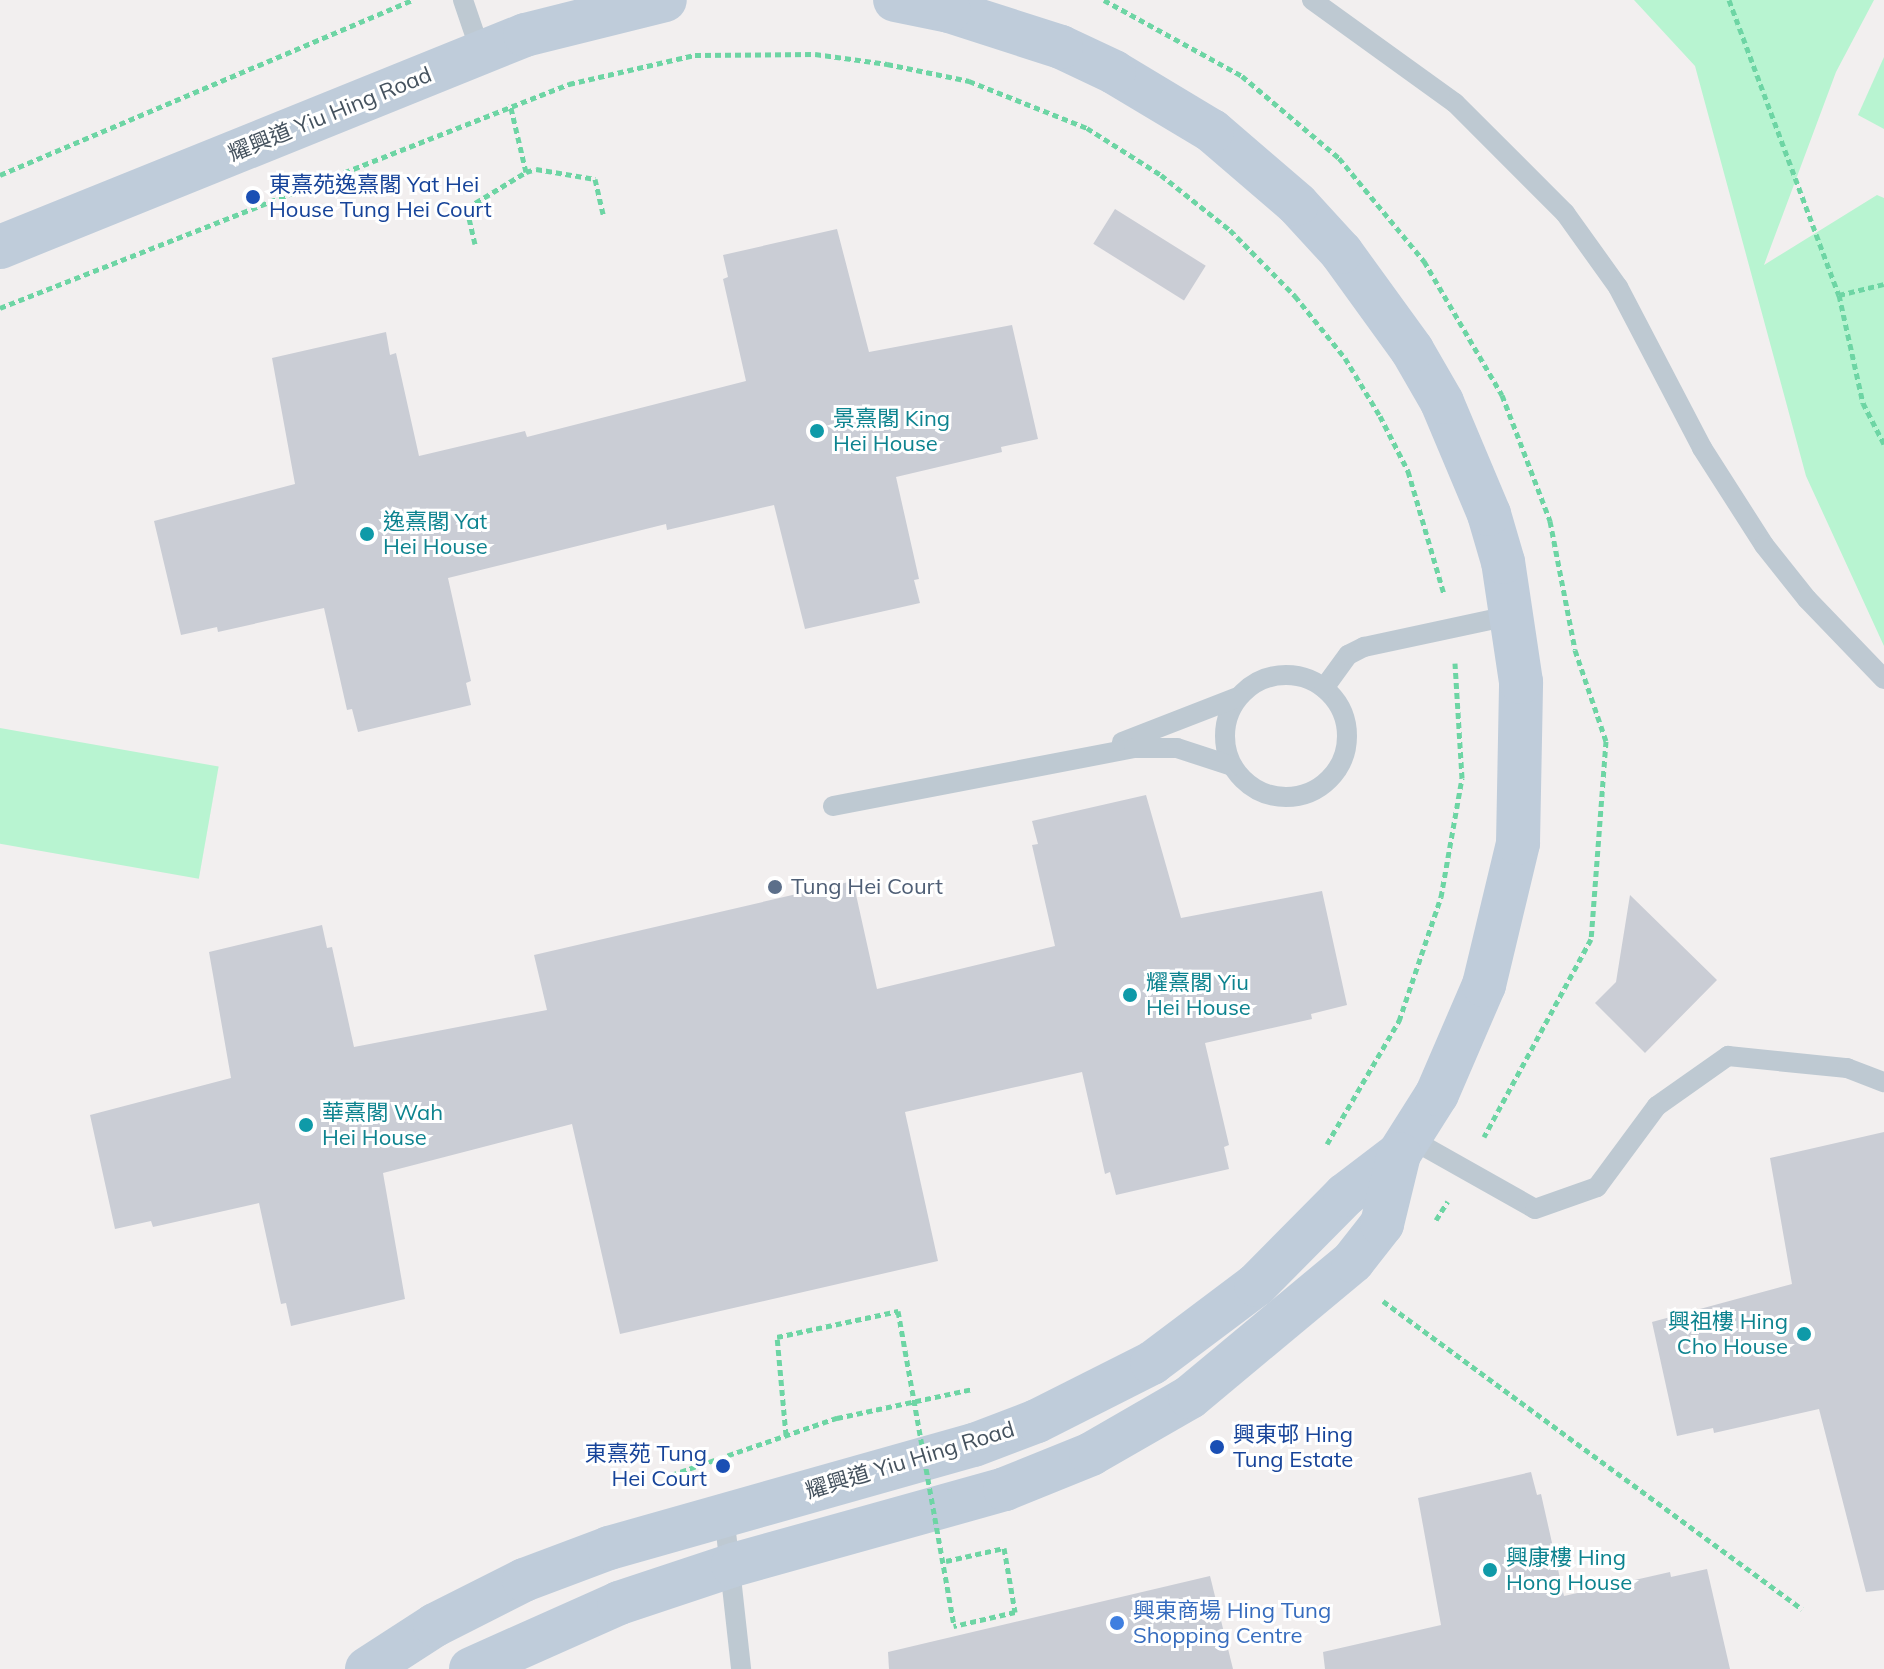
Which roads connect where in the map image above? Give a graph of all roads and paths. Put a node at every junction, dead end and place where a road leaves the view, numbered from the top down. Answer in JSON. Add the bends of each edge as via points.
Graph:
{"nodes":[{"id":1,"x":412,"y":0,"type":"edge"},
{"id":2,"x":463,"y":0,"type":"edge"},
{"id":3,"x":665,"y":0,"type":"edge"},
{"id":4,"x":895,"y":0,"type":"edge"},
{"id":5,"x":1312,"y":0,"type":"edge"},
{"id":6,"x":1729,"y":0,"type":"edge"},
{"id":7,"x":481,"y":53,"type":"junction"},
{"id":8,"x":510,"y":104,"type":"junction"},
{"id":9,"x":526,"y":172,"type":"junction"},
{"id":10,"x":0,"y":175,"type":"edge"},
{"id":11,"x":603,"y":214,"type":"dead end"},
{"id":12,"x":475,"y":244,"type":"dead end"},
{"id":13,"x":0,"y":247,"type":"edge"},
{"id":14,"x":1884,"y":284,"type":"edge"},
{"id":15,"x":1839,"y":295,"type":"junction"},
{"id":16,"x":0,"y":308,"type":"edge"},
{"id":17,"x":1884,"y":444,"type":"edge"},
{"id":18,"x":1513,"y":615,"type":"junction"},
{"id":19,"x":1452,"y":628,"type":"junction"},
{"id":20,"x":1884,"y":679,"type":"edge"},
{"id":21,"x":1324,"y":688,"type":"junction"},
{"id":22,"x":1238,"y":697,"type":"junction"},
{"id":23,"x":1072,"y":757,"type":"junction"},
{"id":24,"x":1232,"y":766,"type":"junction"},
{"id":25,"x":833,"y":806,"type":"dead end"},
{"id":26,"x":1884,"y":1082,"type":"edge"},
{"id":27,"x":1405,"y":1147,"type":"junction"},
{"id":28,"x":1322,"y":1152,"type":"dead end"},
{"id":29,"x":1376,"y":1295,"type":"dead end"},
{"id":30,"x":984,"y":1386,"type":"dead end"},
{"id":31,"x":786,"y":1435,"type":"junction"},
{"id":32,"x":667,"y":1476,"type":"dead end"},
{"id":33,"x":724,"y":1514,"type":"junction"},
{"id":34,"x":934,"y":1564,"type":"dead end"},
{"id":35,"x":733,"y":1565,"type":"junction"},
{"id":36,"x":1802,"y":1609,"type":"dead end"},
{"id":37,"x":367,"y":1669,"type":"edge"},
{"id":38,"x":471,"y":1669,"type":"edge"},
{"id":39,"x":741,"y":1669,"type":"edge"}],
"edges":[{"from":1,"to":10,"type":"path"},
{"from":2,"to":7,"type":"lane"},
{"from":3,"to":7,"type":"street","name":"耀興道 Yiu Hing Road","via":[[567,21]]},
{"from":4,"to":18,"type":"street","name":"耀興道 Yiu Hing Road","via":[[1008,28],[1114,72],[1212,131],[1297,204],[1380,303],[1442,402],[1489,514]]},
{"from":5,"to":20,"type":"lane","via":[[1455,103],[1565,213],[1618,287],[1702,448],[1764,545]]},
{"from":6,"to":15,"type":"path"},
{"from":7,"to":13,"type":"street","name":"耀興道 Yiu Hing Road"},
{"from":8,"to":9,"type":"path"},
{"from":8,"to":16,"type":"path"},
{"from":8,"to":19,"type":"path","via":[[652,62],[748,52],[815,54],[969,81],[1087,128],[1161,175],[1230,230],[1295,296],[1345,358],[1408,471]]},
{"from":9,"to":11,"type":"path","via":[[595,179]]},
{"from":9,"to":12,"type":"path","via":[[467,208]]},
{"from":14,"to":15,"type":"path"},
{"from":15,"to":17,"type":"path","via":[[1863,403]]},
{"from":18,"to":19,"type":"lane"},
{"from":18,"to":27,"type":"street","name":"耀興道 Yiu Hing Road","via":[[1524,738],[1511,885],[1462,1042]]},
{"from":19,"to":21,"type":"lane","via":[[1364,647],[1348,655]]},
{"from":19,"to":28,"type":"path","via":[[1462,778],[1441,897],[1399,1021]]},
{"from":21,"to":22,"type":"lane","via":[[1289,674],[1261,680]]},
{"from":21,"to":24,"type":"lane","via":[[1338,702],[1347,740],[1338,768],[1318,789],[1280,798],[1260,792]]},
{"from":22,"to":23,"type":"lane","via":[[1180,723]]},
{"from":22,"to":24,"type":"lane","via":[[1225,731]]},
{"from":23,"to":24,"type":"lane","via":[[1177,748]]},
{"from":23,"to":25,"type":"lane"},
{"from":26,"to":27,"type":"lane","via":[[1847,1068],[1728,1056],[1657,1106],[1597,1187],[1535,1209]]},
{"from":27,"to":33,"type":"street","name":"耀興道 Yiu Hing Road","via":[[1345,1195],[1211,1323],[1097,1394],[974,1445]]},
{"from":27,"to":35,"type":"street","name":"耀興道 Yiu Hing Road","via":[[1382,1224],[1353,1261],[1190,1397],[1091,1454],[1005,1489]]},
{"from":29,"to":36,"type":"path"},
{"from":30,"to":31,"type":"path","via":[[837,1418]]},
{"from":31,"to":32,"type":"path"},
{"from":31,"to":34,"type":"path","bridge":true,"via":[[777,1337],[898,1311],[954,1626],[1015,1612],[1004,1548]]},
{"from":33,"to":35,"type":"lane"},
{"from":33,"to":37,"type":"street","name":"耀興道 Yiu Hing Road","via":[[524,1580],[435,1625]]},
{"from":35,"to":38,"type":"street","name":"耀興道 Yiu Hing Road","via":[[619,1603]]},
{"from":35,"to":39,"type":"lane"}]}
